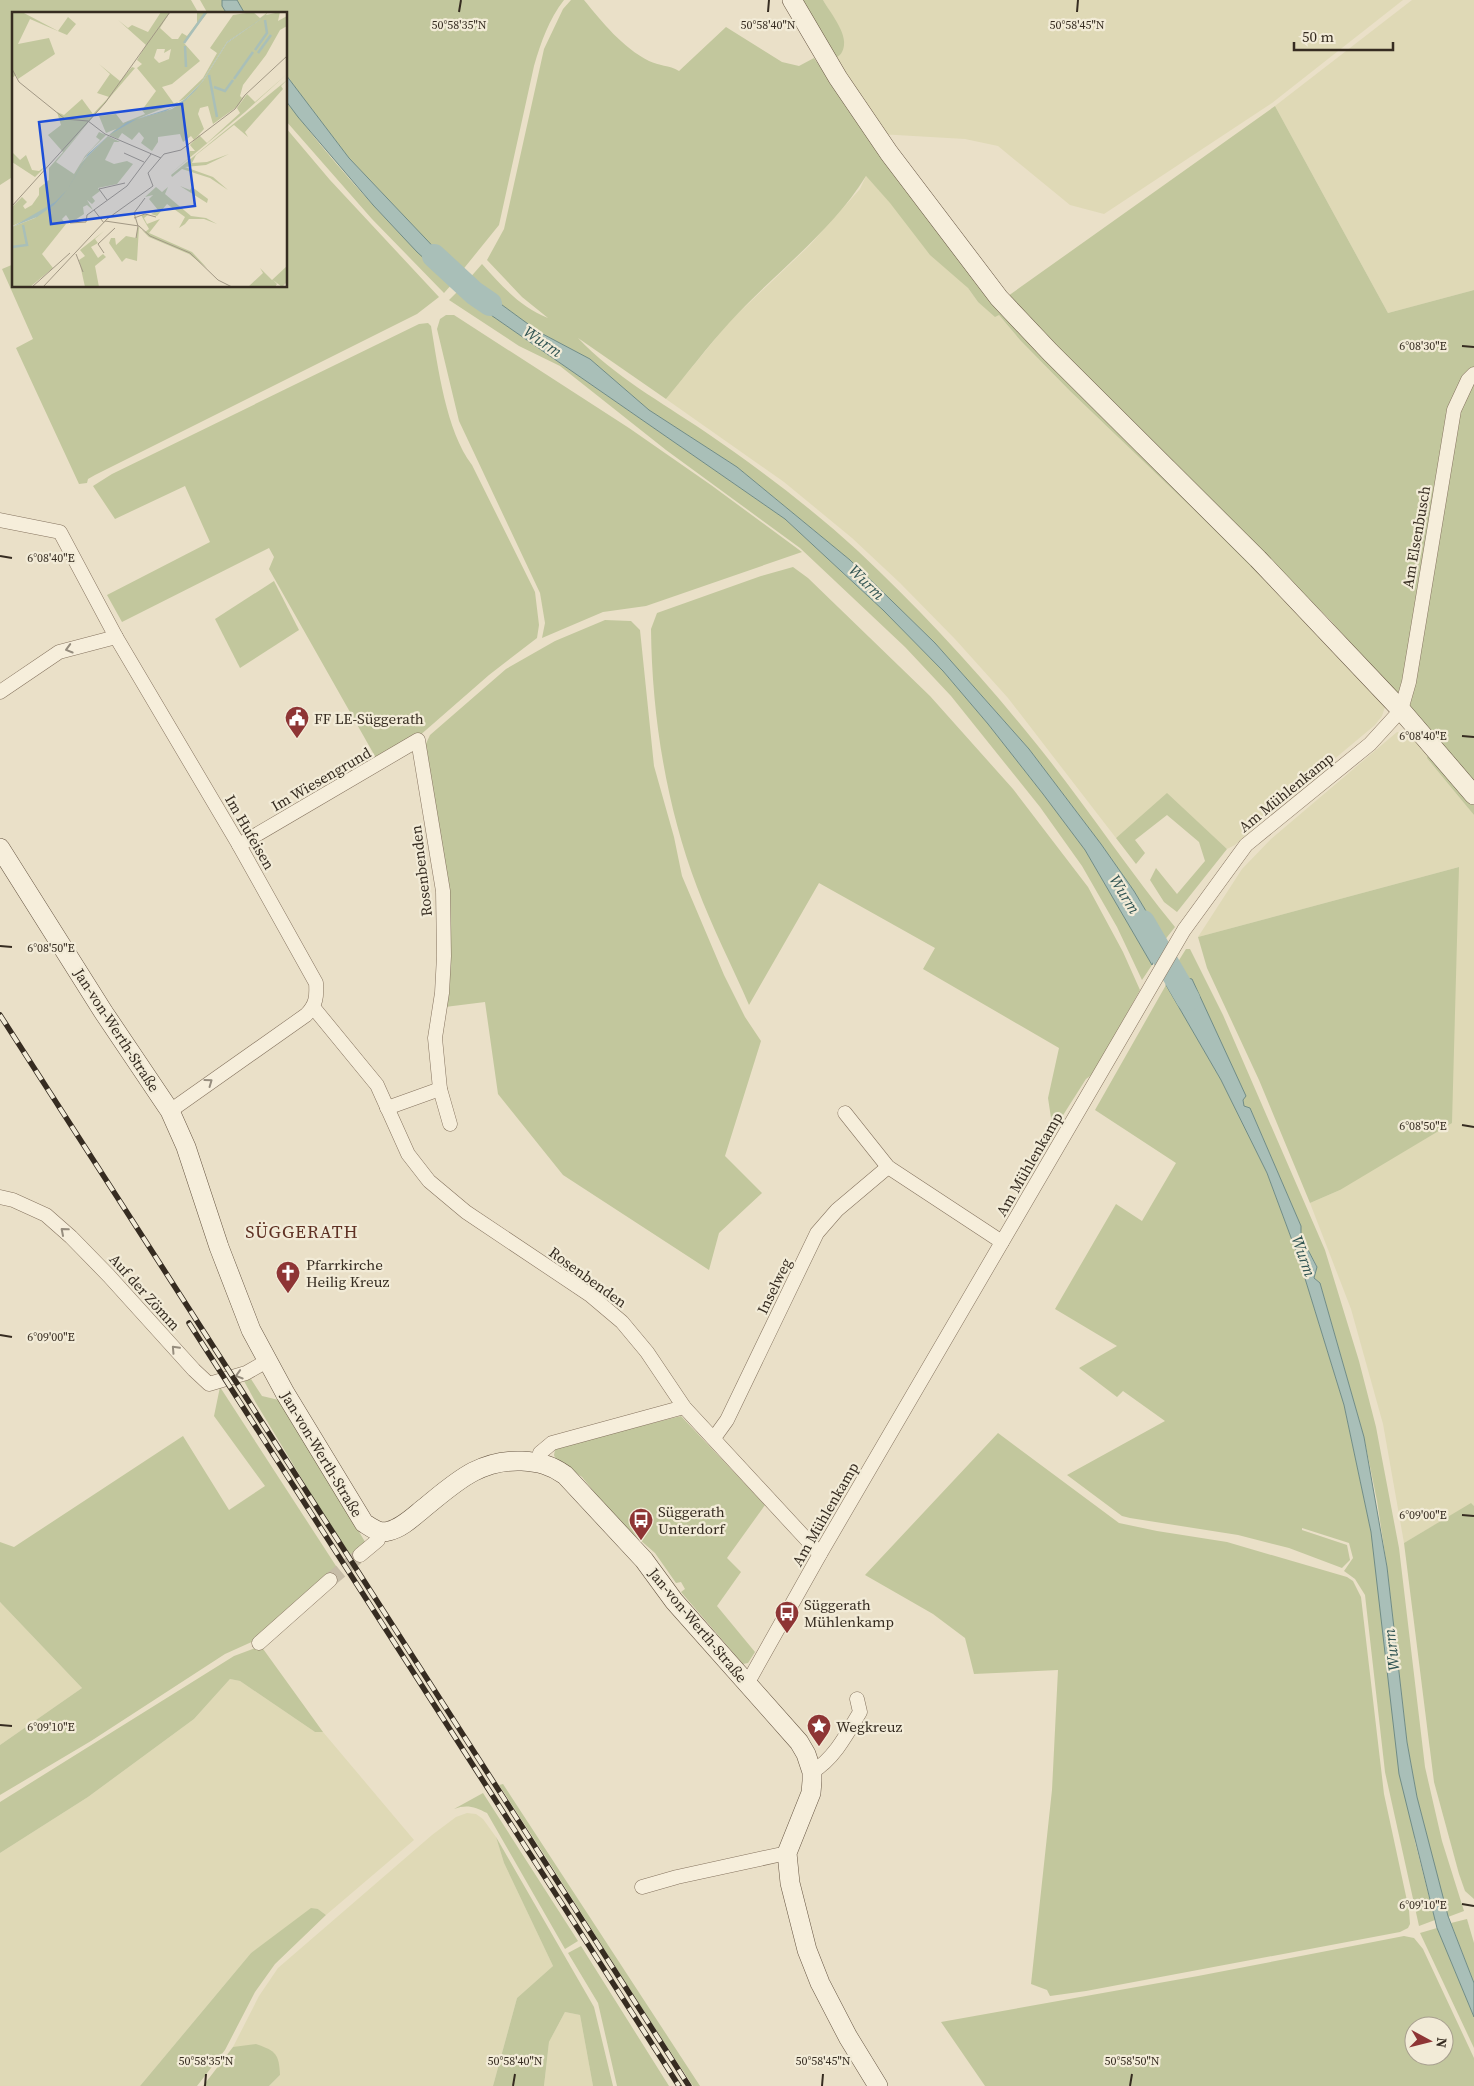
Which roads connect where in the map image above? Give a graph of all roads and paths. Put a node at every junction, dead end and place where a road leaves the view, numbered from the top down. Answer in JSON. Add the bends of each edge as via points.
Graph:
{"nodes":[{"id":1,"x":792,"y":0,"type":"edge"},
{"id":2,"x":1474,"y":374,"type":"edge"},
{"id":3,"x":0,"y":520,"type":"edge"},
{"id":4,"x":116,"y":637,"type":"junction"},
{"id":5,"x":0,"y":692,"type":"edge"},
{"id":6,"x":1401,"y":710,"type":"junction"},
{"id":7,"x":418,"y":740,"type":"joint"},
{"id":8,"x":1474,"y":795,"type":"edge"},
{"id":9,"x":239,"y":845,"type":"junction"},
{"id":10,"x":0,"y":848,"type":"edge"},
{"id":11,"x":314,"y":1007,"type":"junction"},
{"id":12,"x":440,"y":1089,"type":"junction"},
{"id":13,"x":387,"y":1108,"type":"junction"},
{"id":14,"x":170,"y":1111,"type":"junction"},
{"id":15,"x":845,"y":1113,"type":"dead end"},
{"id":16,"x":450,"y":1124,"type":"dead end"},
{"id":17,"x":888,"y":1167,"type":"junction"},
{"id":18,"x":6,"y":1198,"type":"edge"},
{"id":19,"x":1002,"y":1242,"type":"junction"},
{"id":20,"x":267,"y":1361,"type":"junction"},
{"id":21,"x":684,"y":1407,"type":"junction"},
{"id":22,"x":714,"y":1438,"type":"junction"},
{"id":23,"x":537,"y":1462,"type":"junction"},
{"id":24,"x":380,"y":1532,"type":"junction"},
{"id":25,"x":820,"y":1554,"type":"junction"},
{"id":26,"x":360,"y":1555,"type":"tunnel mouth"},
{"id":27,"x":330,"y":1580,"type":"tunnel mouth"},
{"id":28,"x":259,"y":1643,"type":"dead end"},
{"id":29,"x":747,"y":1684,"type":"junction"},
{"id":30,"x":857,"y":1698,"type":"dead end"},
{"id":31,"x":812,"y":1772,"type":"junction"},
{"id":32,"x":787,"y":1854,"type":"junction"},
{"id":33,"x":642,"y":1887,"type":"dead end"},
{"id":34,"x":878,"y":2086,"type":"edge"}],
"edges":[{"from":1,"to":6,"type":"main road","via":[[838,78],[889,153],[999,298],[1258,559]]},
{"from":2,"to":6,"type":"street","name":"Am Elsenbusch","via":[[1454,410]]},
{"from":3,"to":4,"type":"street","name":"Im Hufeisen","via":[[60,532]]},
{"from":4,"to":5,"type":"street","one_way":true,"via":[[59,652]]},
{"from":4,"to":9,"type":"street","name":"Im Hufeisen"},
{"from":6,"to":8,"type":"main road"},
{"from":6,"to":19,"type":"street","name":"Am Mühlenkamp","via":[[1370,744],[1246,845],[1184,930]]},
{"from":7,"to":9,"type":"street","name":"Im Wiesengrund"},
{"from":7,"to":12,"type":"street","name":"Rosenbenden","via":[[443,891],[444,956],[436,1038]]},
{"from":9,"to":11,"type":"street","name":"Im Hufeisen","via":[[316,984]]},
{"from":10,"to":14,"type":"main road","name":"Jan-von-Werth-Straße"},
{"from":11,"to":13,"type":"street","name":"Rosenbenden","via":[[377,1085]]},
{"from":14,"to":11,"type":"street","one_way":true},
{"from":12,"to":13,"type":"street"},
{"from":12,"to":16,"type":"street","name":"Rosenbenden"},
{"from":13,"to":21,"type":"street","name":"Rosenbenden","via":[[408,1154],[429,1181],[466,1212],[590,1295],[622,1322],[647,1352]]},
{"from":14,"to":20,"type":"main road","name":"Jan-von-Werth-Straße","via":[[186,1147],[251,1330]]},
{"from":15,"to":17,"type":"street"},
{"from":17,"to":19,"type":"street"},
{"from":17,"to":22,"type":"street","name":"Inselweg","via":[[837,1210],[817,1232],[730,1414]]},
{"from":20,"to":18,"type":"street","name":"Auf der Zömm","one_way":true,"via":[[246,1373],[209,1384],[71,1237],[46,1215]]},
{"from":19,"to":25,"type":"street","name":"Am Mühlenkamp"},
{"from":20,"to":24,"type":"main road","name":"Jan-von-Werth-Straße","via":[[364,1523]]},
{"from":21,"to":22,"type":"street","name":"Rosenbenden"},
{"from":21,"to":23,"type":"street","via":[[552,1443],[540,1453]]},
{"from":22,"to":25,"type":"street","name":"Rosenbenden"},
{"from":23,"to":24,"type":"main road","name":"Jan-von-Werth-Straße","via":[[506,1460],[482,1466],[401,1526]]},
{"from":23,"to":29,"type":"main road","name":"Jan-von-Werth-Straße","via":[[552,1466],[565,1475],[644,1560],[674,1601]]},
{"from":24,"to":26,"type":"street","via":[[378,1540]]},
{"from":25,"to":29,"type":"street","name":"Am Mühlenkamp"},
{"from":27,"to":28,"type":"street"},
{"from":29,"to":31,"type":"main road","name":"Jan-von-Werth-Straße","via":[[799,1742]]},
{"from":30,"to":31,"type":"street","via":[[860,1712],[844,1739],[822,1766]]},
{"from":31,"to":32,"type":"main road","name":"Jan-von-Werth-Straße","via":[[811,1793]]},
{"from":32,"to":33,"type":"street"},
{"from":32,"to":34,"type":"main road","name":"Jan-von-Werth-Straße","via":[[790,1883],[807,1950],[848,2037]]}]}
